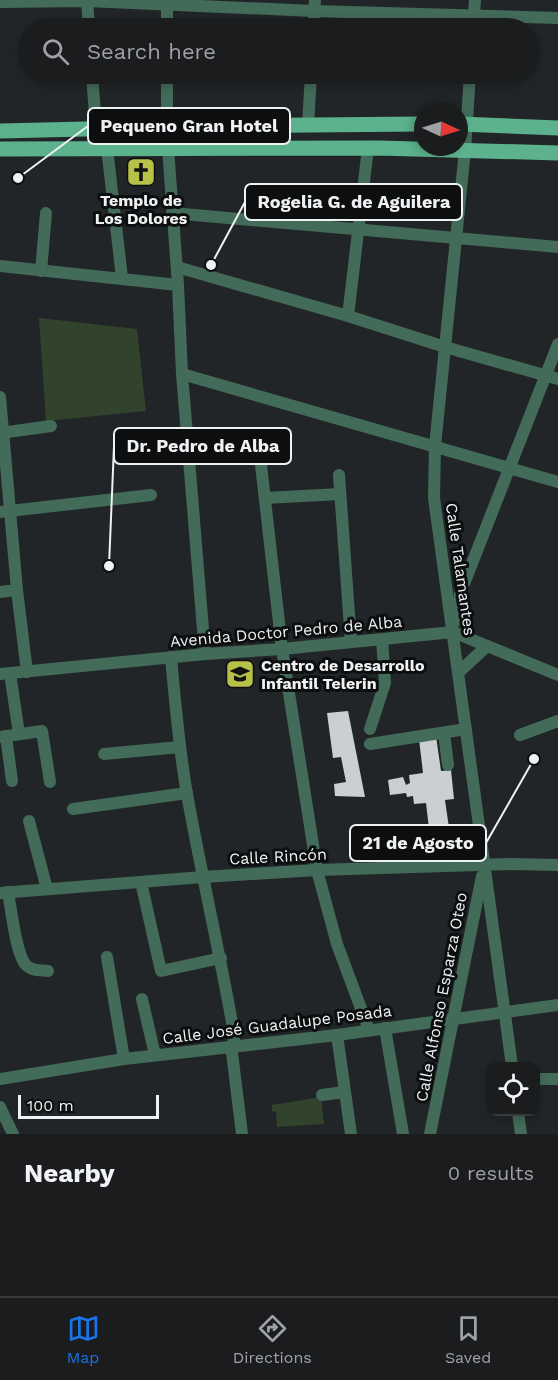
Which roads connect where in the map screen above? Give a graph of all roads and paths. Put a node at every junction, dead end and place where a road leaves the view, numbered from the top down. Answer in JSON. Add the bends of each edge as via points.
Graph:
{"nodes":[{"id":1,"x":475,"y":0,"type":"edge"},
{"id":2,"x":87,"y":1,"type":"edge"},
{"id":3,"x":0,"y":2,"type":"edge"},
{"id":4,"x":167,"y":2,"type":"edge"},
{"id":5,"x":314,"y":5,"type":"edge"},
{"id":6,"x":474,"y":15,"type":"junction"},
{"id":7,"x":88,"y":18,"type":"edge"},
{"id":8,"x":167,"y":18,"type":"edge"},
{"id":9,"x":474,"y":18,"type":"edge"},
{"id":10,"x":558,"y":18,"type":"edge"},
{"id":11,"x":93,"y":84,"type":"edge"},
{"id":12,"x":167,"y":84,"type":"edge"},
{"id":13,"x":310,"y":84,"type":"edge"},
{"id":14,"x":469,"y":84,"type":"edge"},
{"id":15,"x":466,"y":102,"type":"edge"},
{"id":16,"x":414,"y":124,"type":"edge"},
{"id":17,"x":468,"y":124,"type":"edge"},
{"id":18,"x":308,"y":125,"type":"junction"},
{"id":19,"x":167,"y":127,"type":"junction"},
{"id":20,"x":96,"y":128,"type":"junction"},
{"id":21,"x":558,"y":128,"type":"edge"},
{"id":22,"x":0,"y":131,"type":"edge"},
{"id":23,"x":107,"y":148,"type":"junction"},
{"id":24,"x":168,"y":148,"type":"junction"},
{"id":25,"x":368,"y":148,"type":"junction"},
{"id":26,"x":0,"y":149,"type":"edge"},
{"id":27,"x":414,"y":149,"type":"edge"},
{"id":28,"x":468,"y":150,"type":"edge"},
{"id":29,"x":558,"y":153,"type":"edge"},
{"id":30,"x":464,"y":156,"type":"edge"},
{"id":31,"x":46,"y":213,"type":"dead end"},
{"id":32,"x":172,"y":213,"type":"junction"},
{"id":33,"x":359,"y":229,"type":"junction"},
{"id":34,"x":456,"y":238,"type":"junction"},
{"id":35,"x":558,"y":247,"type":"edge"},
{"id":36,"x":0,"y":266,"type":"edge"},
{"id":37,"x":177,"y":267,"type":"junction"},
{"id":38,"x":41,"y":271,"type":"junction"},
{"id":39,"x":122,"y":278,"type":"junction"},
{"id":40,"x":178,"y":285,"type":"junction"},
{"id":41,"x":348,"y":316,"type":"junction"},
{"id":42,"x":558,"y":344,"type":"edge"},
{"id":43,"x":446,"y":347,"type":"junction"},
{"id":44,"x":182,"y":374,"type":"junction"},
{"id":45,"x":552,"y":377,"type":"edge"},
{"id":46,"x":0,"y":398,"type":"edge"},
{"id":47,"x":51,"y":426,"type":"dead end"},
{"id":48,"x":2,"y":433,"type":"edge"},
{"id":49,"x":435,"y":446,"type":"junction"},
{"id":50,"x":261,"y":465,"type":"dead end"},
{"id":51,"x":510,"y":468,"type":"junction"},
{"id":52,"x":339,"y":475,"type":"dead end"},
{"id":53,"x":558,"y":482,"type":"edge"},
{"id":54,"x":340,"y":494,"type":"junction"},
{"id":55,"x":151,"y":495,"type":"dead end"},
{"id":56,"x":265,"y":498,"type":"junction"},
{"id":57,"x":5,"y":512,"type":"edge"},
{"id":58,"x":17,"y":590,"type":"junction"},
{"id":59,"x":0,"y":592,"type":"edge"},
{"id":60,"x":447,"y":592,"type":"junction"},
{"id":61,"x":460,"y":594,"type":"junction"},
{"id":62,"x":453,"y":632,"type":"junction"},
{"id":63,"x":382,"y":639,"type":"junction"},
{"id":64,"x":351,"y":642,"type":"junction"},
{"id":65,"x":487,"y":646,"type":"junction"},
{"id":66,"x":282,"y":649,"type":"junction"},
{"id":67,"x":205,"y":654,"type":"junction"},
{"id":68,"x":171,"y":657,"type":"junction"},
{"id":69,"x":27,"y":672,"type":"junction"},
{"id":70,"x":459,"y":672,"type":"junction"},
{"id":71,"x":5,"y":674,"type":"edge"},
{"id":72,"x":558,"y":675,"type":"edge"},
{"id":73,"x":558,"y":721,"type":"edge"},
{"id":74,"x":370,"y":729,"type":"dead end"},
{"id":75,"x":466,"y":729,"type":"junction"},
{"id":76,"x":444,"y":733,"type":"junction"},
{"id":77,"x":19,"y":734,"type":"junction"},
{"id":78,"x":520,"y":735,"type":"dead end"},
{"id":79,"x":3,"y":736,"type":"edge"},
{"id":80,"x":370,"y":744,"type":"dead end"},
{"id":81,"x":180,"y":747,"type":"junction"},
{"id":82,"x":104,"y":754,"type":"dead end"},
{"id":83,"x":448,"y":765,"type":"dead end"},
{"id":84,"x":12,"y":781,"type":"dead end"},
{"id":85,"x":50,"y":782,"type":"dead end"},
{"id":86,"x":187,"y":794,"type":"junction"},
{"id":87,"x":73,"y":809,"type":"dead end"},
{"id":88,"x":29,"y":820,"type":"dead end"},
{"id":89,"x":558,"y":865,"type":"edge"},
{"id":90,"x":484,"y":866,"type":"junction"},
{"id":91,"x":317,"y":870,"type":"junction"},
{"id":92,"x":203,"y":877,"type":"junction"},
{"id":93,"x":141,"y":882,"type":"junction"},
{"id":94,"x":47,"y":889,"type":"junction"},
{"id":95,"x":4,"y":892,"type":"edge"},
{"id":96,"x":495,"y":943,"type":"junction"},
{"id":97,"x":469,"y":944,"type":"junction"},
{"id":98,"x":107,"y":957,"type":"dead end"},
{"id":99,"x":221,"y":958,"type":"junction"},
{"id":100,"x":48,"y":971,"type":"dead end"},
{"id":101,"x":142,"y":999,"type":"dead end"},
{"id":102,"x":558,"y":1005,"type":"edge"},
{"id":103,"x":504,"y":1012,"type":"junction"},
{"id":104,"x":454,"y":1018,"type":"junction"},
{"id":105,"x":385,"y":1028,"type":"junction"},
{"id":106,"x":369,"y":1030,"type":"junction"},
{"id":107,"x":337,"y":1035,"type":"junction"},
{"id":108,"x":233,"y":1046,"type":"junction"},
{"id":109,"x":155,"y":1055,"type":"junction"},
{"id":110,"x":124,"y":1059,"type":"junction"},
{"id":111,"x":511,"y":1062,"type":"edge"},
{"id":112,"x":0,"y":1079,"type":"edge"},
{"id":113,"x":540,"y":1079,"type":"edge"},
{"id":114,"x":558,"y":1079,"type":"edge"},
{"id":115,"x":344,"y":1092,"type":"junction"},
{"id":116,"x":322,"y":1095,"type":"dead end"},
{"id":117,"x":0,"y":1107,"type":"edge"},
{"id":118,"x":519,"y":1116,"type":"edge"},
{"id":119,"x":13,"y":1134,"type":"edge"},
{"id":120,"x":242,"y":1134,"type":"edge"},
{"id":121,"x":351,"y":1134,"type":"edge"},
{"id":122,"x":403,"y":1134,"type":"edge"},
{"id":123,"x":430,"y":1134,"type":"edge"},
{"id":124,"x":521,"y":1134,"type":"edge"}],
"edges":[{"from":1,"to":6,"type":"street"},
{"from":2,"to":3,"type":"street"},
{"from":2,"to":4,"type":"street"},
{"from":2,"to":7,"type":"street"},
{"from":4,"to":5,"type":"street"},
{"from":4,"to":8,"type":"street"},
{"from":5,"to":6,"type":"street"},
{"from":6,"to":9,"type":"street"},
{"from":6,"to":10,"type":"street"},
{"from":11,"to":20,"type":"street"},
{"from":12,"to":19,"type":"street"},
{"from":13,"to":18,"type":"street"},
{"from":14,"to":15,"type":"street","name":"Calle Talamantes"},
{"from":16,"to":18,"type":"main road"},
{"from":17,"to":21,"type":"main road"},
{"from":18,"to":19,"type":"main road"},
{"from":19,"to":20,"type":"main road"},
{"from":20,"to":22,"type":"main road"},
{"from":23,"to":24,"type":"main road"},
{"from":23,"to":26,"type":"main road"},
{"from":23,"to":39,"type":"street"},
{"from":24,"to":25,"type":"main road"},
{"from":24,"to":32,"type":"street"},
{"from":25,"to":27,"type":"main road"},
{"from":25,"to":33,"type":"street"},
{"from":28,"to":29,"type":"main road"},
{"from":30,"to":34,"type":"street","name":"Calle Talamantes"},
{"from":31,"to":38,"type":"street"},
{"from":32,"to":33,"type":"street"},
{"from":32,"to":37,"type":"street"},
{"from":33,"to":34,"type":"street"},
{"from":33,"to":41,"type":"street"},
{"from":34,"to":35,"type":"street"},
{"from":34,"to":43,"type":"street","name":"Calle Talamantes"},
{"from":36,"to":38,"type":"street"},
{"from":37,"to":40,"type":"street"},
{"from":37,"to":41,"type":"street"},
{"from":38,"to":39,"type":"street"},
{"from":39,"to":40,"type":"street"},
{"from":40,"to":44,"type":"street"},
{"from":41,"to":43,"type":"street"},
{"from":42,"to":45,"type":"street"},
{"from":43,"to":45,"type":"street"},
{"from":43,"to":49,"type":"street","name":"Calle Talamantes"},
{"from":44,"to":49,"type":"street"},
{"from":44,"to":67,"type":"street"},
{"from":45,"to":51,"type":"street"},
{"from":46,"to":48,"type":"street"},
{"from":47,"to":48,"type":"street"},
{"from":48,"to":57,"type":"street"},
{"from":49,"to":51,"type":"street"},
{"from":49,"to":60,"type":"street","name":"Calle Talamantes","via":[[434,498]]},
{"from":50,"to":56,"type":"street"},
{"from":51,"to":53,"type":"street"},
{"from":51,"to":61,"type":"street"},
{"from":52,"to":54,"type":"street"},
{"from":54,"to":56,"type":"street"},
{"from":54,"to":64,"type":"street"},
{"from":55,"to":57,"type":"street"},
{"from":56,"to":66,"type":"street"},
{"from":57,"to":58,"type":"street"},
{"from":58,"to":59,"type":"street"},
{"from":58,"to":69,"type":"street"},
{"from":60,"to":61,"type":"street"},
{"from":60,"to":62,"type":"street","name":"Calle Talamantes"},
{"from":61,"to":62,"type":"street"},
{"from":62,"to":63,"type":"street","name":"Avenida Doctor Pedro de Alba"},
{"from":62,"to":65,"type":"street","name":"Avenida Doctor Pedro de Alba"},
{"from":62,"to":70,"type":"street","name":"Calle Talamantes"},
{"from":63,"to":64,"type":"street","name":"Avenida Doctor Pedro de Alba"},
{"from":63,"to":74,"type":"street","via":[[386,683]]},
{"from":64,"to":66,"type":"street","name":"Avenida Doctor Pedro de Alba"},
{"from":65,"to":70,"type":"street"},
{"from":65,"to":72,"type":"street","name":"Avenida Doctor Pedro de Alba"},
{"from":66,"to":67,"type":"street","name":"Avenida Doctor Pedro de Alba"},
{"from":66,"to":91,"type":"street"},
{"from":67,"to":68,"type":"street","name":"Avenida Doctor Pedro de Alba"},
{"from":68,"to":69,"type":"street","name":"Avenida Doctor Pedro de Alba"},
{"from":68,"to":81,"type":"street"},
{"from":69,"to":71,"type":"street","name":"Avenida Doctor Pedro de Alba"},
{"from":70,"to":75,"type":"street","name":"Calle Talamantes"},
{"from":71,"to":77,"type":"street","name":"Avenida Doctor Pedro de Alba"},
{"from":73,"to":78,"type":"street"},
{"from":75,"to":76,"type":"street"},
{"from":75,"to":90,"type":"street","name":"Calle Talamantes"},
{"from":76,"to":80,"type":"street"},
{"from":76,"to":83,"type":"street"},
{"from":77,"to":79,"type":"street"},
{"from":77,"to":85,"type":"street","via":[[43,732]]},
{"from":79,"to":84,"type":"street"},
{"from":81,"to":82,"type":"street"},
{"from":81,"to":86,"type":"street"},
{"from":86,"to":87,"type":"street"},
{"from":86,"to":92,"type":"street"},
{"from":88,"to":94,"type":"street"},
{"from":89,"to":90,"type":"street","name":"Calle Rincón"},
{"from":90,"to":91,"type":"street","name":"Calle Rincón"},
{"from":90,"to":96,"type":"street","name":"Calle Talamantes"},
{"from":90,"to":97,"type":"street","name":"Calle Alfonso Esparza Oteo"},
{"from":91,"to":92,"type":"street","name":"Calle Rincón"},
{"from":91,"to":106,"type":"street","via":[[337,944]]},
{"from":92,"to":93,"type":"street","name":"Calle Rincón"},
{"from":92,"to":99,"type":"street"},
{"from":93,"to":94,"type":"street","name":"Calle Rincón"},
{"from":93,"to":99,"type":"street","via":[[161,971]]},
{"from":94,"to":95,"type":"street","name":"Calle Rincón"},
{"from":95,"to":100,"type":"street","via":[[26,966]]},
{"from":96,"to":97,"type":"street","via":[[481,938]]},
{"from":96,"to":103,"type":"street","name":"Calle Talamantes"},
{"from":97,"to":104,"type":"street","name":"Calle Alfonso Esparza Oteo"},
{"from":98,"to":110,"type":"street"},
{"from":99,"to":108,"type":"street"},
{"from":101,"to":109,"type":"street"},
{"from":102,"to":103,"type":"street","name":"Calle José Guadalupe Posada"},
{"from":103,"to":104,"type":"street","name":"Calle José Guadalupe Posada"},
{"from":103,"to":111,"type":"street","name":"Calle Talamantes"},
{"from":104,"to":105,"type":"street","name":"Calle José Guadalupe Posada"},
{"from":104,"to":123,"type":"street","name":"Calle Alfonso Esparza Oteo"},
{"from":105,"to":106,"type":"street","name":"Calle José Guadalupe Posada"},
{"from":105,"to":122,"type":"street"},
{"from":106,"to":107,"type":"street","name":"Calle José Guadalupe Posada"},
{"from":107,"to":108,"type":"street","name":"Calle José Guadalupe Posada"},
{"from":107,"to":115,"type":"street"},
{"from":108,"to":109,"type":"street","name":"Calle José Guadalupe Posada"},
{"from":108,"to":120,"type":"street"},
{"from":109,"to":110,"type":"street","name":"Calle José Guadalupe Posada"},
{"from":110,"to":112,"type":"street","name":"Calle José Guadalupe Posada"},
{"from":113,"to":114,"type":"street"},
{"from":115,"to":116,"type":"street"},
{"from":115,"to":121,"type":"street"},
{"from":117,"to":119,"type":"street"},
{"from":118,"to":124,"type":"street"}]}
